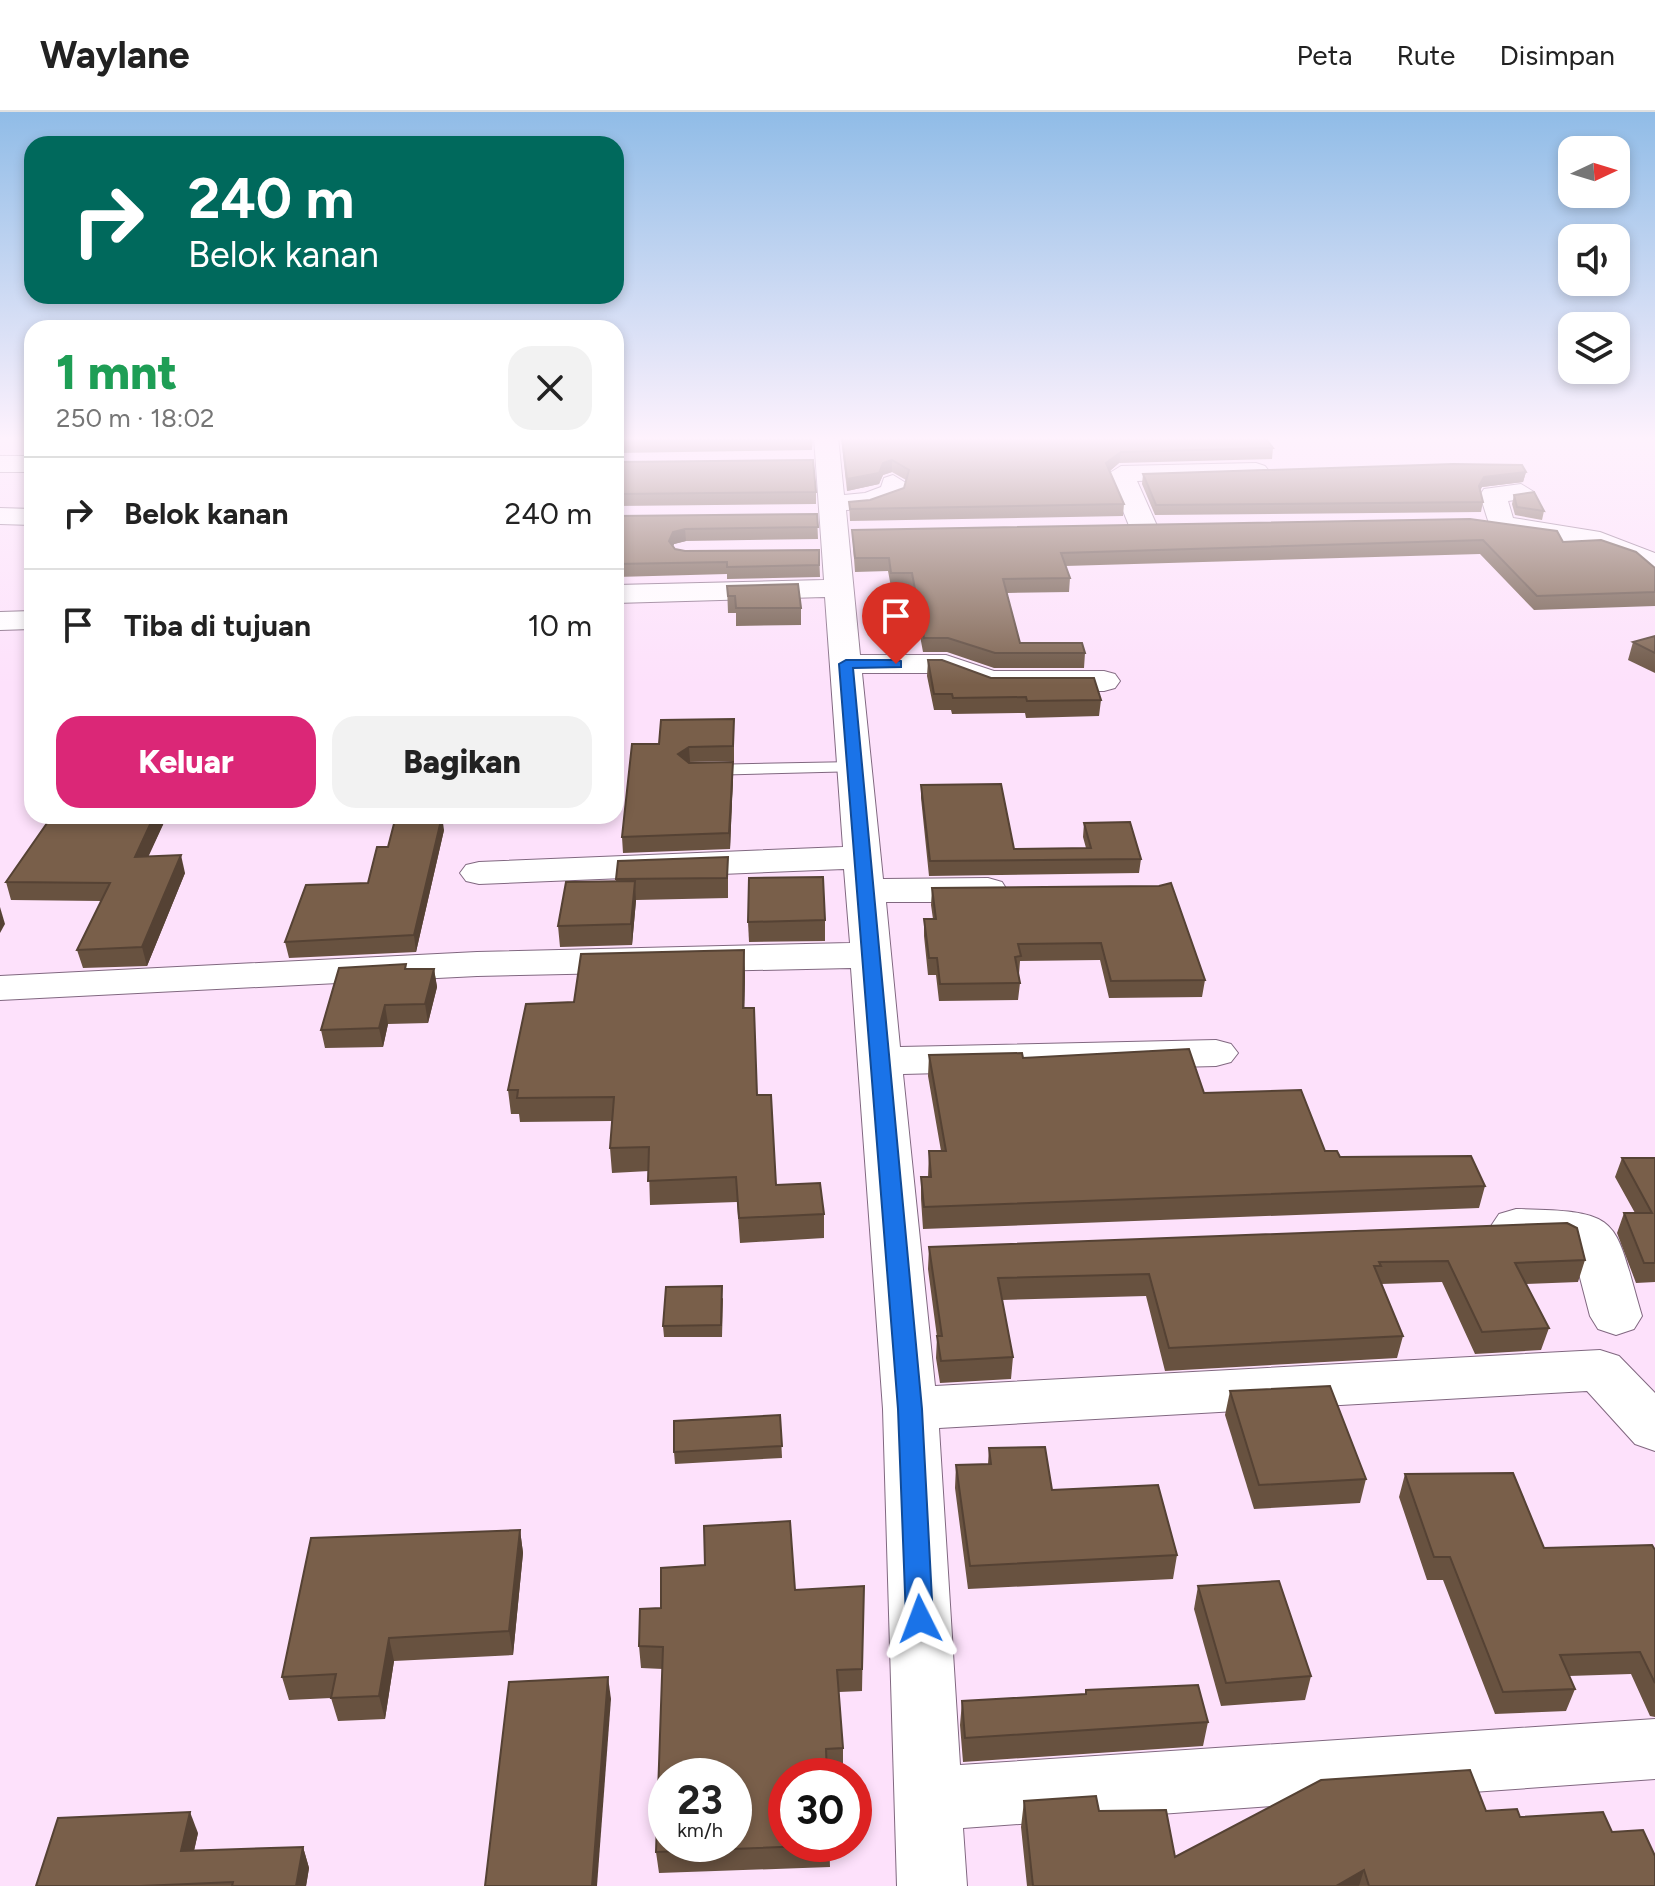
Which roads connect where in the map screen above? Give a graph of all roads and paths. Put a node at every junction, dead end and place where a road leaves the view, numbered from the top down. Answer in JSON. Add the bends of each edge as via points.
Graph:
{"nodes":[{"id":1,"x":809,"y":520,"type":"edge"},
{"id":2,"x":828,"y":520,"type":"edge"},
{"id":3,"x":1141,"y":520,"type":"edge"},
{"id":4,"x":1489,"y":520,"type":"edge"},
{"id":5,"x":1173,"y":527,"type":"edge"},
{"id":6,"x":1144,"y":528,"type":"junction"},
{"id":7,"x":1113,"y":529,"type":"edge"},
{"id":8,"x":1655,"y":563,"type":"edge"},
{"id":9,"x":624,"y":591,"type":"edge"},
{"id":10,"x":24,"y":620,"type":"edge"},
{"id":11,"x":0,"y":621,"type":"edge"},
{"id":12,"x":846,"y":664,"type":"junction"},
{"id":13,"x":1104,"y":681,"type":"dead end"},
{"id":14,"x":855,"y":767,"type":"junction"},
{"id":15,"x":690,"y":770,"type":"edge"},
{"id":16,"x":479,"y":873,"type":"dead end"},
{"id":17,"x":864,"y":874,"type":"junction"},
{"id":18,"x":1019,"y":890,"type":"edge"},
{"id":19,"x":871,"y":955,"type":"junction"},
{"id":20,"x":0,"y":988,"type":"edge"},
{"id":21,"x":1216,"y":1053,"type":"dead end"},
{"id":22,"x":880,"y":1061,"type":"junction"},
{"id":23,"x":1466,"y":1228,"type":"edge"},
{"id":24,"x":1616,"y":1316,"type":"dead end"},
{"id":25,"x":910,"y":1409,"type":"junction"},
{"id":26,"x":1655,"y":1429,"type":"edge"},
{"id":27,"x":1655,"y":1749,"type":"edge"},
{"id":28,"x":928,"y":1799,"type":"junction"},
{"id":29,"x":932,"y":1886,"type":"edge"}],
"edges":[{"from":1,"to":9,"type":"street"},
{"from":2,"to":12,"type":"street"},
{"from":3,"to":6,"type":"street"},
{"from":4,"to":8,"type":"street","via":[[1590,538]]},
{"from":5,"to":6,"type":"street"},
{"from":6,"to":7,"type":"street"},
{"from":10,"to":11,"type":"street"},
{"from":12,"to":13,"type":"street","via":[[946,664],[990,681]]},
{"from":12,"to":14,"type":"street"},
{"from":14,"to":15,"type":"lane"},
{"from":14,"to":17,"type":"street"},
{"from":16,"to":17,"type":"street"},
{"from":17,"to":18,"type":"street"},
{"from":17,"to":19,"type":"street"},
{"from":19,"to":20,"type":"street","via":[[477,964]]},
{"from":19,"to":22,"type":"street"},
{"from":21,"to":22,"type":"street"},
{"from":22,"to":25,"type":"street","via":[[920,1249]]},
{"from":23,"to":24,"type":"street","via":[[1577,1227],[1594,1238]]},
{"from":25,"to":26,"type":"street","via":[[1600,1370]]},
{"from":25,"to":28,"type":"street"},
{"from":27,"to":28,"type":"street"},
{"from":28,"to":29,"type":"street"}]}
